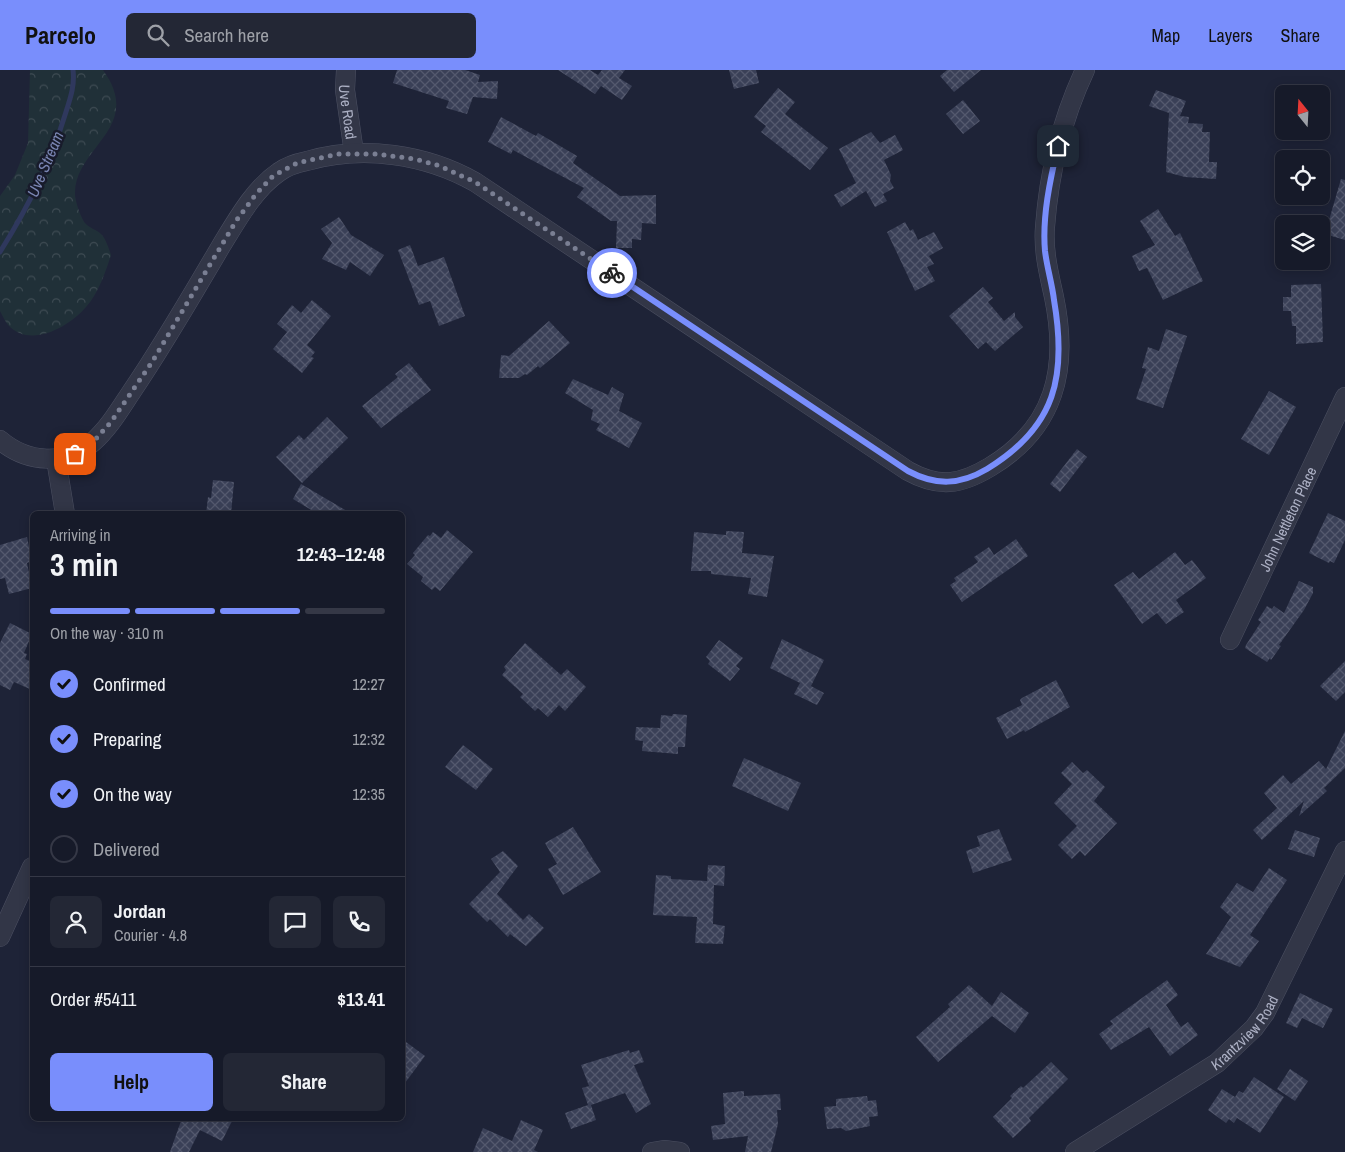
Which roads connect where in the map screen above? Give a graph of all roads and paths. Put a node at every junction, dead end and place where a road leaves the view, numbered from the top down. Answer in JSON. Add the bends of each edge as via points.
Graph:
{"nodes":[{"id":1,"x":346,"y":70,"type":"edge"},
{"id":2,"x":1085,"y":70,"type":"edge"},
{"id":3,"x":354,"y":153,"type":"junction"},
{"id":4,"x":1345,"y":397,"type":"edge"},
{"id":5,"x":0,"y":440,"type":"edge"},
{"id":6,"x":56,"y":459,"type":"junction"},
{"id":7,"x":65,"y":511,"type":"edge"},
{"id":8,"x":1230,"y":640,"type":"dead end"},
{"id":9,"x":1345,"y":851,"type":"edge"},
{"id":10,"x":30,"y":871,"type":"edge"},
{"id":11,"x":0,"y":937,"type":"edge"},
{"id":12,"x":652,"y":1152,"type":"edge"},
{"id":13,"x":680,"y":1152,"type":"edge"},
{"id":14,"x":1075,"y":1152,"type":"edge"}],
"edges":[{"from":1,"to":3,"type":"street","name":"Uve Road","via":[[345,90]]},
{"from":2,"to":3,"type":"street","via":[[1061,135],[1045,228],[1048,275],[1060,348],[1055,389],[1038,423],[1016,448],[983,472],[959,482],[933,482],[908,471],[464,176],[415,159]]},
{"from":3,"to":6,"type":"street","via":[[297,163],[281,170],[262,187],[236,221],[152,362],[111,422],[93,442],[75,454]]},
{"from":4,"to":8,"type":"street","name":"John Nettleton Place"},
{"from":5,"to":6,"type":"street","via":[[10,449],[30,457]]},
{"from":6,"to":7,"type":"street"},
{"from":9,"to":14,"type":"street","name":"Krantzview Road","via":[[1254,1028],[1217,1063]]},
{"from":10,"to":11,"type":"street"},
{"from":12,"to":13,"type":"street"}]}
